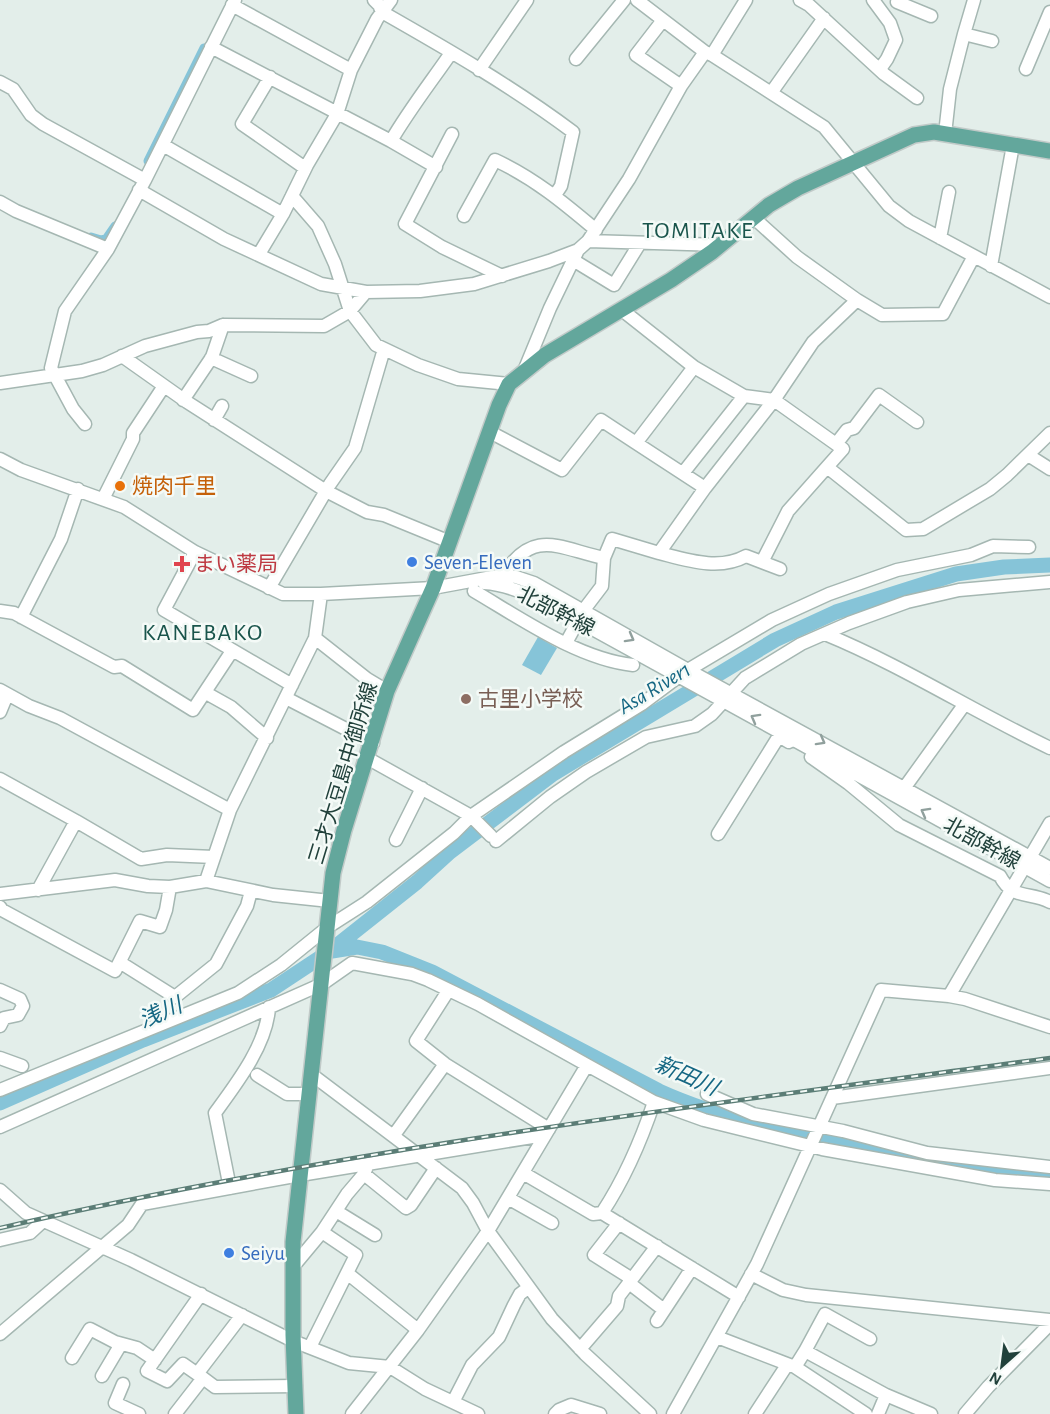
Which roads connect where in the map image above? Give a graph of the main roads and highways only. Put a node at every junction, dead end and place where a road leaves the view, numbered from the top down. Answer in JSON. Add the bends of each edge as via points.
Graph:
{"nodes":[{"id":1,"x":1049,"y":148,"type":"edge"},
{"id":2,"x":296,"y":1414,"type":"edge"}],
"edges":[{"from":1,"to":2,"type":"main road","name":"三才大豆島中御所線","via":[[934,132],[914,135],[798,188],[671,280],[545,355],[509,384],[434,588],[387,691],[333,873],[292,1268]]}]}
